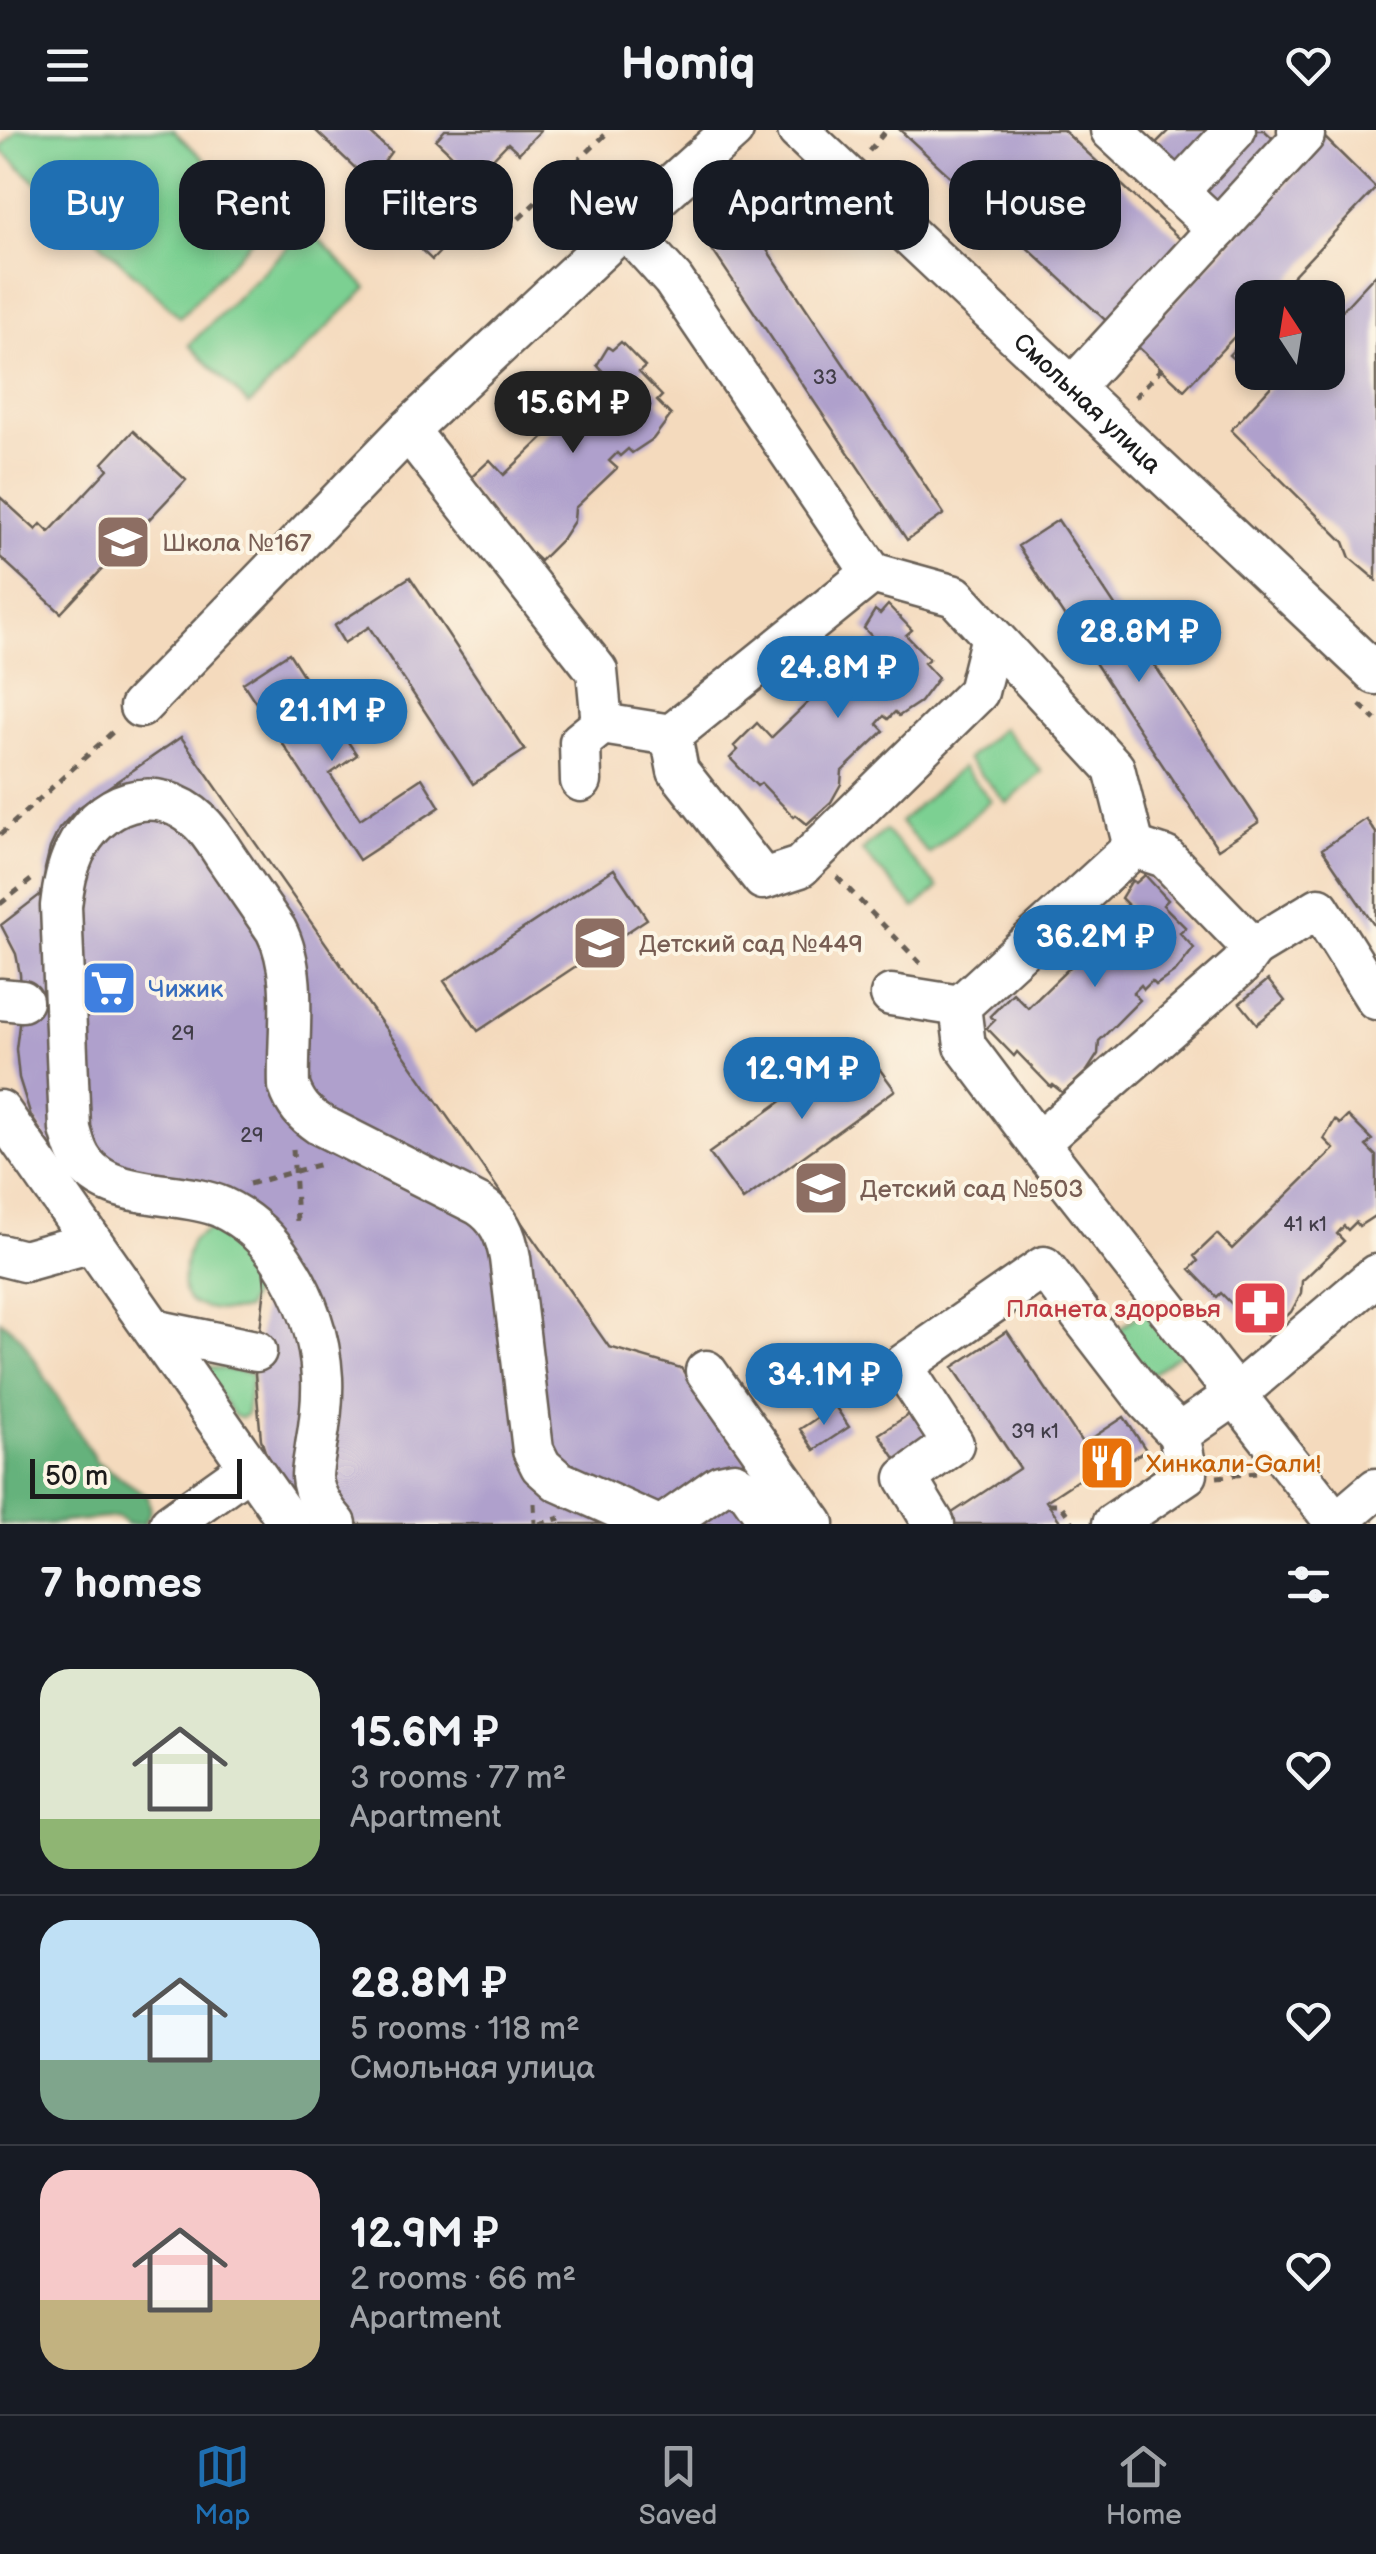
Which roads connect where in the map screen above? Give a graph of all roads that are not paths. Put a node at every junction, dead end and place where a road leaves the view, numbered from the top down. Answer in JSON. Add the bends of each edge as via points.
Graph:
{"nodes":[{"id":1,"x":733,"y":130,"type":"edge"},
{"id":2,"x":798,"y":130,"type":"edge"},
{"id":3,"x":1235,"y":130,"type":"edge"},
{"id":4,"x":1298,"y":130,"type":"edge"},
{"id":5,"x":1131,"y":136,"type":"edge"},
{"id":6,"x":673,"y":184,"type":"edge"},
{"id":7,"x":1178,"y":192,"type":"junction"},
{"id":8,"x":1218,"y":230,"type":"junction"},
{"id":9,"x":601,"y":250,"type":"edge"},
{"id":10,"x":645,"y":250,"type":"edge"},
{"id":11,"x":1072,"y":388,"type":"junction"},
{"id":12,"x":408,"y":430,"type":"junction"},
{"id":13,"x":872,"y":573,"type":"junction"},
{"id":14,"x":992,"y":636,"type":"junction"},
{"id":15,"x":1376,"y":674,"type":"edge"},
{"id":16,"x":140,"y":707,"type":"road end"},
{"id":17,"x":602,"y":724,"type":"junction"},
{"id":18,"x":671,"y":736,"type":"junction"},
{"id":19,"x":581,"y":780,"type":"dead end"},
{"id":20,"x":1134,"y":848,"type":"junction"},
{"id":21,"x":1253,"y":948,"type":"junction"},
{"id":22,"x":892,"y":995,"type":"dead end"},
{"id":23,"x":1376,"y":999,"type":"edge"},
{"id":24,"x":960,"y":1006,"type":"junction"},
{"id":25,"x":0,"y":1111,"type":"edge"},
{"id":26,"x":1038,"y":1143,"type":"junction"},
{"id":27,"x":92,"y":1242,"type":"junction"},
{"id":28,"x":0,"y":1255,"type":"edge"},
{"id":29,"x":1376,"y":1275,"type":"edge"},
{"id":30,"x":154,"y":1330,"type":"junction"},
{"id":31,"x":256,"y":1351,"type":"dead end"},
{"id":32,"x":706,"y":1370,"type":"dead end"},
{"id":33,"x":1235,"y":1395,"type":"junction"},
{"id":34,"x":1179,"y":1434,"type":"junction"},
{"id":35,"x":250,"y":1468,"type":"junction"},
{"id":36,"x":1376,"y":1489,"type":"edge"},
{"id":37,"x":170,"y":1524,"type":"edge"},
{"id":38,"x":290,"y":1524,"type":"edge"},
{"id":39,"x":336,"y":1524,"type":"edge"},
{"id":40,"x":654,"y":1524,"type":"edge"},
{"id":41,"x":665,"y":1524,"type":"edge"},
{"id":42,"x":771,"y":1524,"type":"edge"},
{"id":43,"x":814,"y":1524,"type":"edge"},
{"id":44,"x":934,"y":1524,"type":"edge"},
{"id":45,"x":1113,"y":1524,"type":"edge"},
{"id":46,"x":1336,"y":1524,"type":"edge"}],
"edges":[{"from":1,"to":6,"type":"street"},
{"from":2,"to":11,"type":"street","name":"Смольная улица"},
{"from":3,"to":7,"type":"street"},
{"from":4,"to":8,"type":"street","via":[[1304,136]]},
{"from":5,"to":7,"type":"street"},
{"from":7,"to":8,"type":"street"},
{"from":8,"to":11,"type":"street"},
{"from":9,"to":12,"type":"street"},
{"from":10,"to":13,"type":"street","via":[[673,280]]},
{"from":11,"to":15,"type":"street","name":"Смольная улица"},
{"from":12,"to":16,"type":"street"},
{"from":12,"to":17,"type":"street","via":[[597,671]]},
{"from":13,"to":14,"type":"street","via":[[955,596]]},
{"from":13,"to":18,"type":"street"},
{"from":14,"to":18,"type":"street","via":[[978,692],[800,867],[763,879],[678,771]]},
{"from":14,"to":20,"type":"street","via":[[1114,768]]},
{"from":17,"to":18,"type":"street"},
{"from":17,"to":19,"type":"street","via":[[580,742]]},
{"from":20,"to":21,"type":"street","via":[[1165,857]]},
{"from":20,"to":24,"type":"street"},
{"from":21,"to":23,"type":"street","via":[[1318,908]]},
{"from":21,"to":26,"type":"street"},
{"from":22,"to":24,"type":"street"},
{"from":24,"to":26,"type":"street","via":[[965,1046]]},
{"from":25,"to":27,"type":"street"},
{"from":26,"to":33,"type":"street"},
{"from":27,"to":28,"type":"street","via":[[24,1262]]},
{"from":27,"to":30,"type":"street"},
{"from":29,"to":33,"type":"street"},
{"from":30,"to":31,"type":"street"},
{"from":30,"to":35,"type":"street"},
{"from":32,"to":43,"type":"street"},
{"from":33,"to":34,"type":"street"},
{"from":33,"to":46,"type":"street"},
{"from":34,"to":44,"type":"street","via":[[1044,1267],[902,1366],[953,1444],[906,1478]]},
{"from":34,"to":45,"type":"street","via":[[1187,1474]]},
{"from":35,"to":37,"type":"street"},
{"from":35,"to":38,"type":"street"},
{"from":36,"to":46,"type":"street"},
{"from":39,"to":40,"type":"street","via":[[312,1477],[321,1412],[319,1349],[285,1265],[263,1235],[222,1207],[112,1185],[88,1168],[70,1129],[64,882],[92,825],[131,801],[165,801],[204,825],[283,942],[288,1066],[292,1096],[306,1115],[495,1218],[510,1258],[533,1450],[541,1466],[558,1482]]},
{"from":41,"to":42,"type":"street","via":[[734,1482]]}]}
